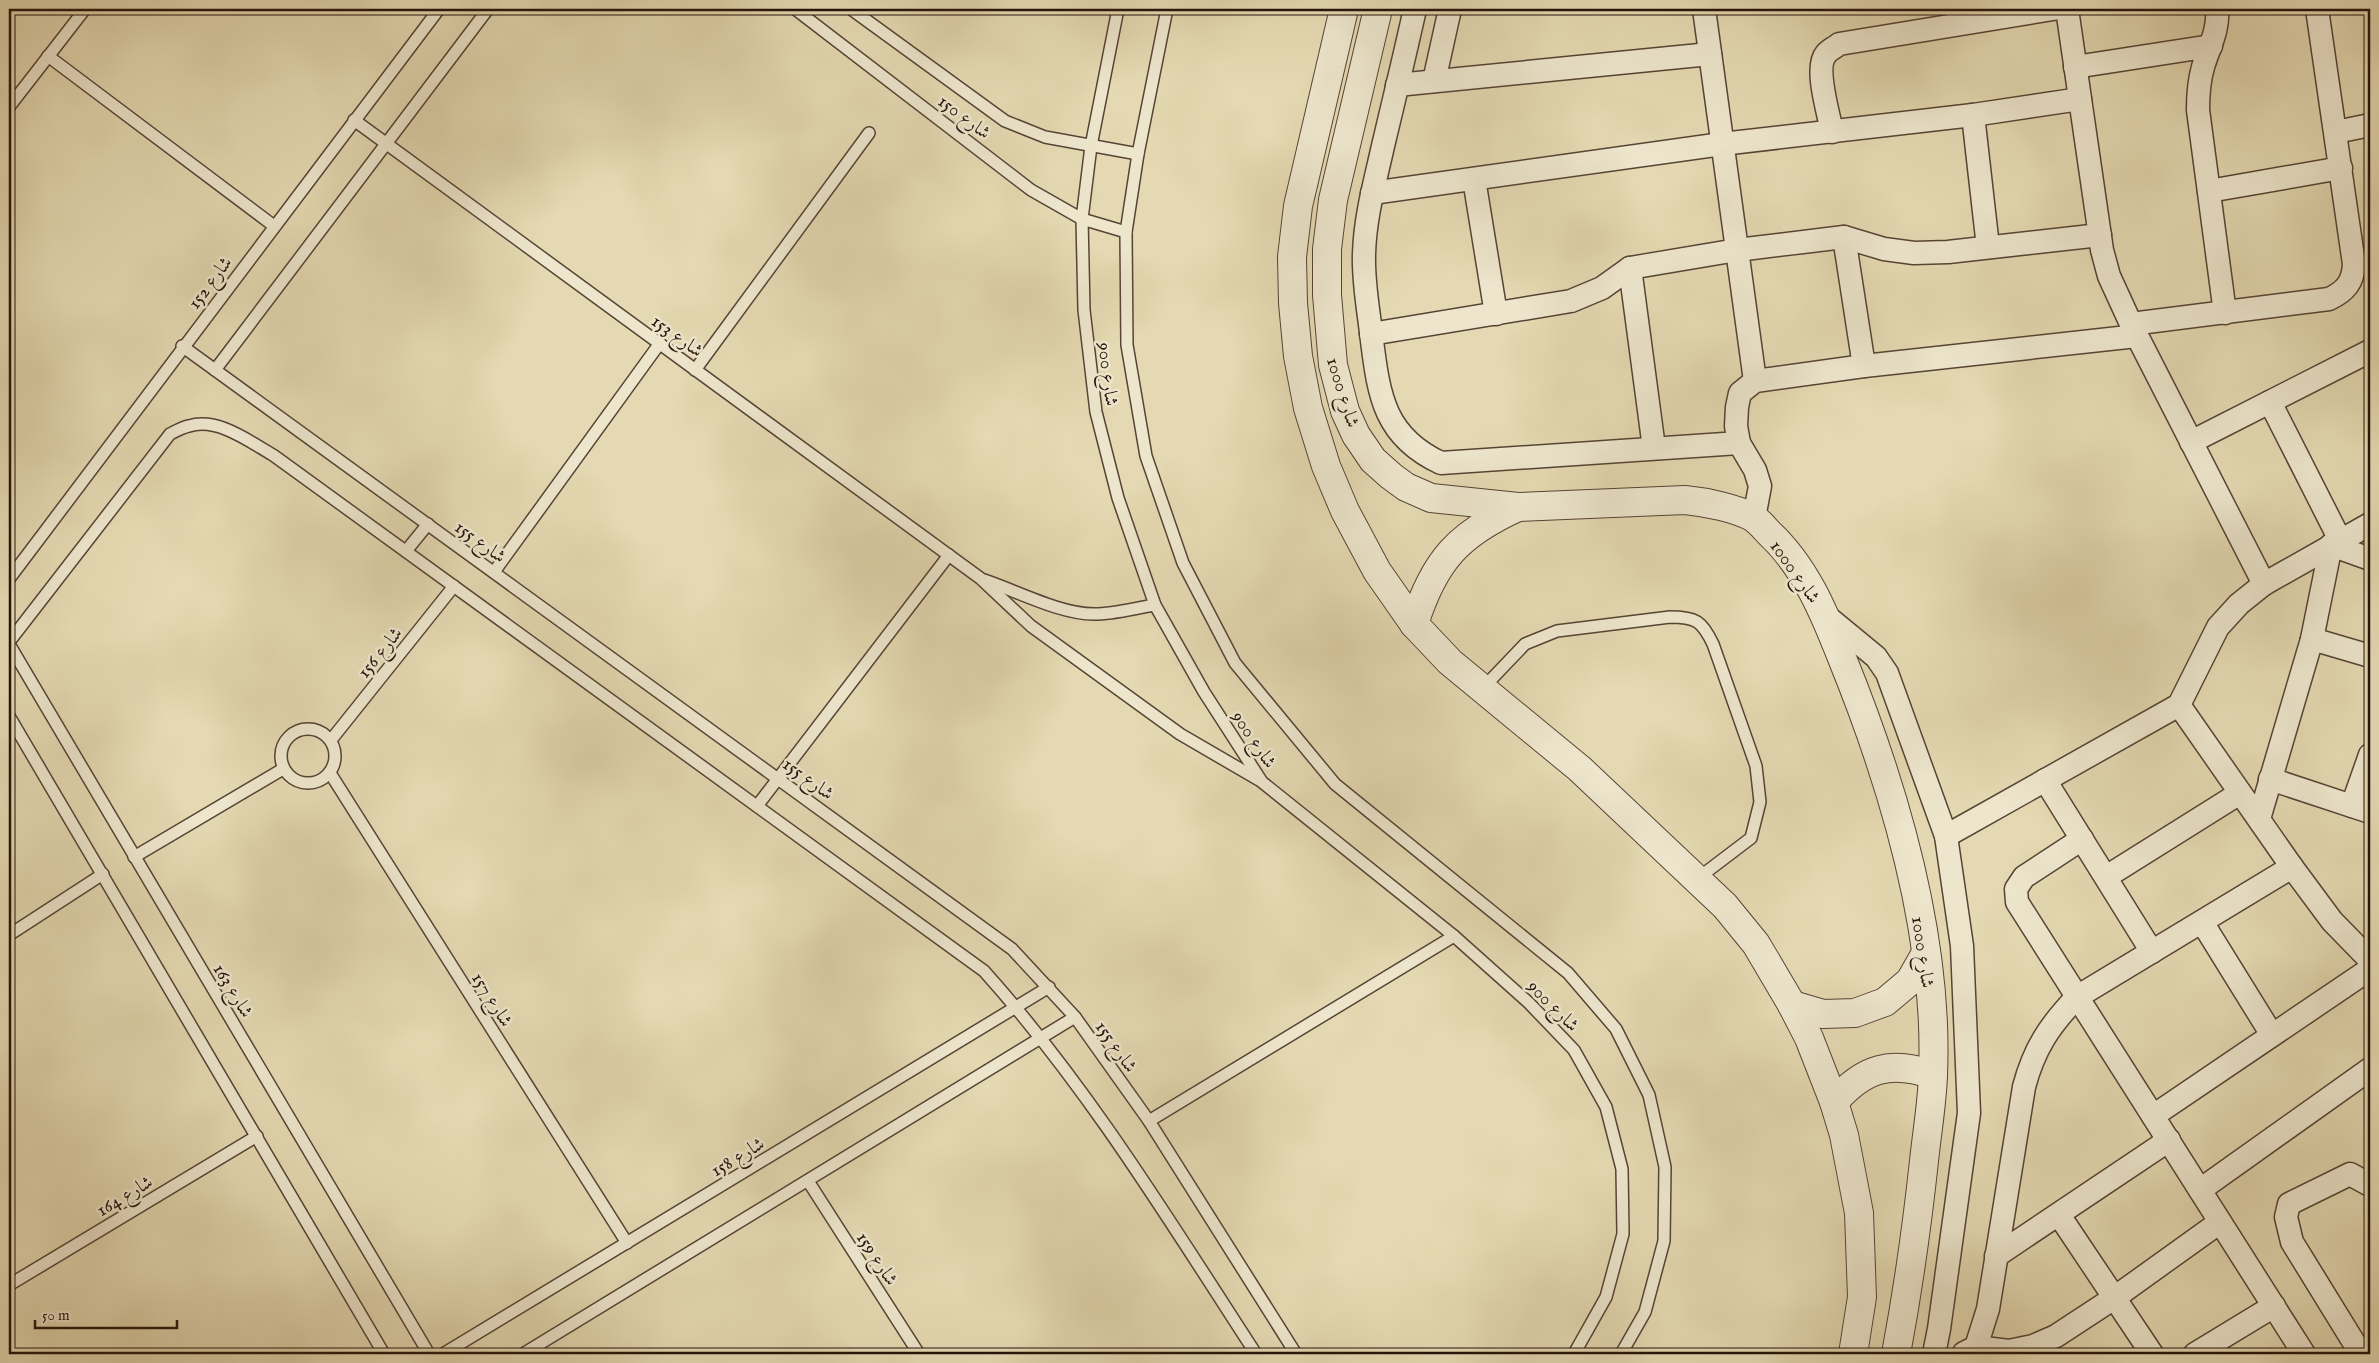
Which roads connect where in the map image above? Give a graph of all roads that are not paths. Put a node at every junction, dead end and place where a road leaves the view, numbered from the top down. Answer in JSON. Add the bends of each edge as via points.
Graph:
{"nodes":[{"id":1,"x":85,"y":9,"type":"edge"},
{"id":2,"x":439,"y":9,"type":"edge"},
{"id":3,"x":488,"y":9,"type":"edge"},
{"id":4,"x":794,"y":9,"type":"edge"},
{"id":5,"x":851,"y":9,"type":"edge"},
{"id":6,"x":1118,"y":9,"type":"edge"},
{"id":7,"x":1167,"y":9,"type":"edge"},
{"id":8,"x":1344,"y":9,"type":"edge"},
{"id":9,"x":1378,"y":9,"type":"edge"},
{"id":10,"x":1415,"y":9,"type":"edge"},
{"id":11,"x":1450,"y":9,"type":"edge"},
{"id":12,"x":2053,"y":9,"type":"edge"},
{"id":13,"x":2067,"y":9,"type":"edge"},
{"id":14,"x":2217,"y":9,"type":"edge"},
{"id":15,"x":2317,"y":9,"type":"edge"},
{"id":16,"x":1708,"y":10,"type":"edge"},
{"id":17,"x":1957,"y":16,"type":"edge"},
{"id":18,"x":2211,"y":46,"type":"junction"},
{"id":19,"x":1710,"y":54,"type":"junction"},
{"id":20,"x":48,"y":56,"type":"junction"},
{"id":21,"x":2076,"y":67,"type":"junction"},
{"id":22,"x":1434,"y":81,"type":"junction"},
{"id":23,"x":1398,"y":85,"type":"junction"},
{"id":24,"x":2080,"y":99,"type":"junction"},
{"id":25,"x":9,"y":107,"type":"edge"},
{"id":26,"x":1973,"y":115,"type":"junction"},
{"id":27,"x":354,"y":120,"type":"junction"},
{"id":28,"x":2370,"y":124,"type":"edge"},
{"id":29,"x":1832,"y":132,"type":"junction"},
{"id":30,"x":2336,"y":132,"type":"junction"},
{"id":31,"x":869,"y":133,"type":"dead end"},
{"id":32,"x":386,"y":143,"type":"junction"},
{"id":33,"x":1722,"y":144,"type":"junction"},
{"id":34,"x":1090,"y":146,"type":"junction"},
{"id":35,"x":1138,"y":154,"type":"junction"},
{"id":36,"x":2342,"y":168,"type":"junction"},
{"id":37,"x":1474,"y":179,"type":"junction"},
{"id":38,"x":2209,"y":190,"type":"junction"},
{"id":39,"x":1372,"y":193,"type":"junction"},
{"id":40,"x":1082,"y":219,"type":"junction"},
{"id":41,"x":274,"y":226,"type":"junction"},
{"id":42,"x":1126,"y":232,"type":"junction"},
{"id":43,"x":2100,"y":235,"type":"junction"},
{"id":44,"x":1844,"y":237,"type":"junction"},
{"id":45,"x":1988,"y":247,"type":"junction"},
{"id":46,"x":1737,"y":250,"type":"junction"},
{"id":47,"x":1630,"y":268,"type":"junction"},
{"id":48,"x":2225,"y":313,"type":"junction"},
{"id":49,"x":1496,"y":314,"type":"junction"},
{"id":50,"x":2134,"y":330,"type":"junction"},
{"id":51,"x":1371,"y":334,"type":"junction"},
{"id":52,"x":660,"y":343,"type":"junction"},
{"id":53,"x":182,"y":346,"type":"junction"},
{"id":54,"x":2370,"y":351,"type":"edge"},
{"id":55,"x":1864,"y":366,"type":"junction"},
{"id":56,"x":215,"y":370,"type":"junction"},
{"id":57,"x":696,"y":370,"type":"junction"},
{"id":58,"x":1755,"y":381,"type":"junction"},
{"id":59,"x":2270,"y":402,"type":"junction"},
{"id":60,"x":2191,"y":442,"type":"junction"},
{"id":61,"x":1739,"y":443,"type":"junction"},
{"id":62,"x":1654,"y":448,"type":"junction"},
{"id":63,"x":1518,"y":507,"type":"junction"},
{"id":64,"x":1754,"y":518,"type":"junction"},
{"id":65,"x":428,"y":524,"type":"junction"},
{"id":66,"x":2370,"y":524,"type":"edge"},
{"id":67,"x":2336,"y":543,"type":"junction"},
{"id":68,"x":406,"y":551,"type":"junction"},
{"id":69,"x":949,"y":555,"type":"junction"},
{"id":70,"x":2370,"y":559,"type":"edge"},
{"id":71,"x":494,"y":572,"type":"junction"},
{"id":72,"x":980,"y":578,"type":"junction"},
{"id":73,"x":9,"y":579,"type":"edge"},
{"id":74,"x":2264,"y":584,"type":"junction"},
{"id":75,"x":454,"y":586,"type":"junction"},
{"id":76,"x":1155,"y":605,"type":"junction"},
{"id":77,"x":1825,"y":615,"type":"junction"},
{"id":78,"x":1414,"y":624,"type":"junction"},
{"id":79,"x":2312,"y":639,"type":"junction"},
{"id":80,"x":9,"y":643,"type":"edge"},
{"id":81,"x":2370,"y":656,"type":"edge"},
{"id":82,"x":1483,"y":688,"type":"junction"},
{"id":83,"x":2179,"y":704,"type":"junction"},
{"id":84,"x":9,"y":716,"type":"edge"},
{"id":85,"x":331,"y":740,"type":"junction"},
{"id":86,"x":2370,"y":756,"type":"edge"},
{"id":87,"x":284,"y":769,"type":"junction"},
{"id":88,"x":330,"y":773,"type":"junction"},
{"id":89,"x":779,"y":778,"type":"junction"},
{"id":90,"x":2046,"y":780,"type":"junction"},
{"id":91,"x":2270,"y":780,"type":"junction"},
{"id":92,"x":1262,"y":782,"type":"junction"},
{"id":93,"x":2240,"y":793,"type":"junction"},
{"id":94,"x":757,"y":806,"type":"junction"},
{"id":95,"x":2361,"y":809,"type":"edge"},
{"id":96,"x":2259,"y":820,"type":"junction"},
{"id":97,"x":1946,"y":836,"type":"junction"},
{"id":98,"x":2082,"y":839,"type":"junction"},
{"id":99,"x":134,"y":857,"type":"junction"},
{"id":100,"x":2292,"y":867,"type":"junction"},
{"id":101,"x":103,"y":874,"type":"junction"},
{"id":102,"x":2106,"y":877,"type":"junction"},
{"id":103,"x":1697,"y":879,"type":"junction"},
{"id":104,"x":2202,"y":922,"type":"junction"},
{"id":105,"x":9,"y":934,"type":"edge"},
{"id":106,"x":1454,"y":936,"type":"junction"},
{"id":107,"x":2152,"y":952,"type":"junction"},
{"id":108,"x":1926,"y":953,"type":"junction"},
{"id":109,"x":2370,"y":960,"type":"edge"},
{"id":110,"x":2370,"y":969,"type":"edge"},
{"id":111,"x":1049,"y":988,"type":"junction"},
{"id":112,"x":2077,"y":997,"type":"junction"},
{"id":113,"x":1792,"y":1005,"type":"junction"},
{"id":114,"x":1016,"y":1007,"type":"junction"},
{"id":115,"x":1076,"y":1018,"type":"junction"},
{"id":116,"x":2272,"y":1035,"type":"junction"},
{"id":117,"x":1042,"y":1038,"type":"junction"},
{"id":118,"x":1933,"y":1075,"type":"junction"},
{"id":119,"x":2368,"y":1077,"type":"edge"},
{"id":120,"x":1834,"y":1102,"type":"junction"},
{"id":121,"x":2153,"y":1116,"type":"junction"},
{"id":122,"x":1149,"y":1121,"type":"junction"},
{"id":123,"x":257,"y":1136,"type":"junction"},
{"id":124,"x":2168,"y":1140,"type":"junction"},
{"id":125,"x":808,"y":1181,"type":"junction"},
{"id":126,"x":2370,"y":1185,"type":"edge"},
{"id":127,"x":2200,"y":1190,"type":"junction"},
{"id":128,"x":2059,"y":1214,"type":"junction"},
{"id":129,"x":2220,"y":1222,"type":"junction"},
{"id":130,"x":627,"y":1243,"type":"junction"},
{"id":131,"x":1996,"y":1256,"type":"junction"},
{"id":132,"x":9,"y":1284,"type":"edge"},
{"id":133,"x":2114,"y":1298,"type":"junction"},
{"id":134,"x":2274,"y":1306,"type":"junction"},
{"id":135,"x":2042,"y":1349,"type":"edge"},
{"id":136,"x":1970,"y":1351,"type":"edge"},
{"id":137,"x":384,"y":1354,"type":"edge"},
{"id":138,"x":429,"y":1354,"type":"edge"},
{"id":139,"x":443,"y":1354,"type":"edge"},
{"id":140,"x":523,"y":1354,"type":"edge"},
{"id":141,"x":919,"y":1354,"type":"edge"},
{"id":142,"x":1256,"y":1354,"type":"edge"},
{"id":143,"x":1296,"y":1354,"type":"edge"},
{"id":144,"x":1574,"y":1354,"type":"edge"},
{"id":145,"x":1621,"y":1354,"type":"edge"},
{"id":146,"x":1853,"y":1354,"type":"edge"},
{"id":147,"x":1896,"y":1354,"type":"edge"},
{"id":148,"x":1934,"y":1354,"type":"edge"},
{"id":149,"x":2152,"y":1354,"type":"edge"},
{"id":150,"x":2195,"y":1354,"type":"edge"},
{"id":151,"x":2304,"y":1354,"type":"edge"},
{"id":152,"x":2361,"y":1354,"type":"edge"}],
"edges":[{"from":1,"to":20,"type":"lane"},
{"from":2,"to":27,"type":"lane","name":"شارع 152"},
{"from":3,"to":32,"type":"lane"},
{"from":4,"to":40,"type":"lane","name":"شارع 150","via":[[1031,190]]},
{"from":5,"to":34,"type":"lane","name":"شارع 150","via":[[1005,121],[1045,137]]},
{"from":6,"to":34,"type":"lane","name":"شارع 900"},
{"from":7,"to":35,"type":"lane","name":"شارع 900"},
{"from":8,"to":78,"type":"street","name":"شارع 1000","via":[[1298,206],[1292,257],[1297,347],[1308,408],[1341,502],[1376,571]]},
{"from":9,"to":63,"type":"street","name":"شارع 1000","via":[[1333,200],[1327,249],[1329,333],[1333,365],[1345,411],[1373,460],[1406,487],[1431,498]]},
{"from":10,"to":23,"type":"street"},
{"from":11,"to":22,"type":"street"},
{"from":12,"to":17,"type":"street"},
{"from":13,"to":21,"type":"street"},
{"from":14,"to":18,"type":"street"},
{"from":15,"to":30,"type":"street"},
{"from":16,"to":19,"type":"street"},
{"from":17,"to":29,"type":"street","via":[[1839,44],[1826,54],[1822,63],[1822,79]]},
{"from":18,"to":21,"type":"street"},
{"from":18,"to":38,"type":"street","via":[[2200,81],[2198,110]]},
{"from":19,"to":22,"type":"street"},
{"from":19,"to":33,"type":"street"},
{"from":20,"to":25,"type":"lane"},
{"from":20,"to":41,"type":"lane"},
{"from":21,"to":24,"type":"street"},
{"from":22,"to":23,"type":"street"},
{"from":23,"to":39,"type":"street"},
{"from":24,"to":26,"type":"street"},
{"from":24,"to":43,"type":"street"},
{"from":26,"to":29,"type":"street"},
{"from":26,"to":45,"type":"street"},
{"from":27,"to":32,"type":"lane","name":"شارع 153"},
{"from":27,"to":41,"type":"lane","name":"شارع 152"},
{"from":28,"to":30,"type":"street"},
{"from":29,"to":33,"type":"street"},
{"from":30,"to":36,"type":"street"},
{"from":31,"to":57,"type":"lane"},
{"from":32,"to":52,"type":"lane","name":"شارع 153"},
{"from":32,"to":56,"type":"lane"},
{"from":33,"to":37,"type":"street"},
{"from":33,"to":46,"type":"street"},
{"from":34,"to":35,"type":"lane","name":"شارع 150"},
{"from":34,"to":40,"type":"lane","name":"شارع 900"},
{"from":35,"to":42,"type":"lane","name":"شارع 900"},
{"from":36,"to":38,"type":"street"},
{"from":36,"to":48,"type":"street","via":[[2354,264],[2348,286],[2329,299]]},
{"from":37,"to":39,"type":"street"},
{"from":37,"to":49,"type":"street"},
{"from":38,"to":48,"type":"street"},
{"from":39,"to":51,"type":"street","via":[[1364,253],[1364,283]]},
{"from":40,"to":42,"type":"lane","name":"شارع 150"},
{"from":40,"to":76,"type":"lane","name":"شارع 900","via":[[1084,310],[1096,412],[1118,498]]},
{"from":41,"to":53,"type":"lane","name":"شارع 152"},
{"from":42,"to":145,"type":"lane","name":"شارع 900","via":[[1127,345],[1146,456],[1182,563],[1236,663],[1335,784],[1568,973],[1616,1029],[1649,1095],[1665,1167],[1664,1241],[1645,1312]]},
{"from":43,"to":45,"type":"street"},
{"from":43,"to":50,"type":"street","via":[[2109,276]]},
{"from":44,"to":45,"type":"street","via":[[1884,249],[1914,253]]},
{"from":44,"to":46,"type":"street"},
{"from":44,"to":55,"type":"street"},
{"from":46,"to":47,"type":"street"},
{"from":46,"to":58,"type":"street"},
{"from":47,"to":49,"type":"street","via":[[1602,288],[1572,301]]},
{"from":47,"to":62,"type":"street"},
{"from":48,"to":50,"type":"street"},
{"from":49,"to":51,"type":"street"},
{"from":50,"to":55,"type":"street"},
{"from":50,"to":60,"type":"street"},
{"from":51,"to":62,"type":"street","via":[[1377,381],[1388,414],[1408,442],[1421,454],[1441,463]]},
{"from":52,"to":57,"type":"lane","name":"شارع 153"},
{"from":52,"to":71,"type":"lane"},
{"from":53,"to":56,"type":"lane","name":"شارع 155"},
{"from":53,"to":73,"type":"lane","name":"شارع 152"},
{"from":54,"to":59,"type":"street"},
{"from":55,"to":58,"type":"street"},
{"from":56,"to":65,"type":"lane","name":"شارع 155"},
{"from":57,"to":69,"type":"lane","name":"شارع 153"},
{"from":58,"to":61,"type":"street","via":[[1740,394],[1736,426]]},
{"from":59,"to":60,"type":"street"},
{"from":59,"to":67,"type":"street"},
{"from":60,"to":74,"type":"street"},
{"from":61,"to":62,"type":"street"},
{"from":61,"to":64,"type":"street","via":[[1760,486]]},
{"from":63,"to":64,"type":"street","name":"شارع 1000","via":[[1685,500],[1703,502]]},
{"from":63,"to":78,"type":"street","via":[[1488,520],[1462,540],[1440,564],[1424,592]]},
{"from":64,"to":77,"type":"street","name":"شارع 1000","via":[[1779,542],[1798,567]]},
{"from":65,"to":68,"type":"lane"},
{"from":65,"to":71,"type":"lane","name":"شارع 155"},
{"from":66,"to":67,"type":"street"},
{"from":67,"to":70,"type":"street"},
{"from":67,"to":74,"type":"street"},
{"from":67,"to":79,"type":"street"},
{"from":68,"to":75,"type":"lane"},
{"from":68,"to":80,"type":"lane","via":[[273,456],[232,432],[211,425],[190,425],[170,434]]},
{"from":69,"to":72,"type":"lane","name":"شارع 153"},
{"from":69,"to":89,"type":"lane"},
{"from":71,"to":89,"type":"lane","name":"شارع 155"},
{"from":72,"to":76,"type":"lane","via":[[1074,611],[1093,614]]},
{"from":72,"to":92,"type":"lane","via":[[1031,626],[1172,728]]},
{"from":74,"to":83,"type":"street","via":[[2218,627]]},
{"from":75,"to":85,"type":"lane","name":"شارع 156"},
{"from":75,"to":94,"type":"lane"},
{"from":76,"to":92,"type":"lane","name":"شارع 900","via":[[1204,692]]},
{"from":77,"to":97,"type":"street","via":[[1876,657],[1887,673]]},
{"from":77,"to":108,"type":"street","name":"شارع 1000","via":[[1859,698],[1893,803]]},
{"from":78,"to":82,"type":"street","name":"شارع 1000","via":[[1450,662]]},
{"from":79,"to":81,"type":"street"},
{"from":79,"to":91,"type":"street"},
{"from":80,"to":99,"type":"lane","name":"شارع 163"},
{"from":82,"to":103,"type":"street","name":"شارع 1000","via":[[1580,769]]},
{"from":82,"to":103,"type":"lane","via":[[1525,644],[1557,631],[1670,617],[1689,617],[1705,627],[1756,766],[1760,802],[1751,838]]},
{"from":83,"to":90,"type":"street"},
{"from":83,"to":93,"type":"street"},
{"from":84,"to":101,"type":"lane"},
{"from":85,"to":87,"type":"lane","via":[[318,729],[300,728],[286,737],[280,753]]},
{"from":85,"to":88,"type":"lane","via":[[335,763]]},
{"from":86,"to":95,"type":"street"},
{"from":87,"to":88,"type":"lane","via":[[293,779],[306,783],[319,781]]},
{"from":87,"to":99,"type":"lane"},
{"from":88,"to":130,"type":"lane","name":"شارع 157"},
{"from":89,"to":94,"type":"lane"},
{"from":89,"to":111,"type":"lane","name":"شارع 155","via":[[1012,949]]},
{"from":90,"to":97,"type":"street"},
{"from":90,"to":98,"type":"street"},
{"from":91,"to":95,"type":"street"},
{"from":91,"to":96,"type":"street"},
{"from":92,"to":106,"type":"lane","name":"شارع 900"},
{"from":93,"to":96,"type":"street"},
{"from":93,"to":102,"type":"street"},
{"from":94,"to":114,"type":"lane","via":[[984,971]]},
{"from":96,"to":100,"type":"street"},
{"from":97,"to":148,"type":"street","via":[[1962,946],[1968,1113]]},
{"from":98,"to":102,"type":"street"},
{"from":98,"to":112,"type":"street","via":[[2024,877],[2016,889],[2022,913]]},
{"from":99,"to":138,"type":"lane","name":"شارع 163"},
{"from":100,"to":104,"type":"street"},
{"from":100,"to":109,"type":"street","via":[[2332,921]]},
{"from":101,"to":105,"type":"lane"},
{"from":101,"to":123,"type":"lane"},
{"from":102,"to":107,"type":"street"},
{"from":103,"to":113,"type":"street","name":"شارع 1000","via":[[1725,906],[1756,944]]},
{"from":104,"to":107,"type":"street"},
{"from":104,"to":116,"type":"street"},
{"from":106,"to":122,"type":"lane"},
{"from":106,"to":144,"type":"lane","name":"شارع 900","via":[[1529,1003],[1574,1050],[1606,1106],[1622,1169],[1622,1234],[1606,1297]]},
{"from":107,"to":112,"type":"street"},
{"from":108,"to":113,"type":"street","via":[[1910,981],[1885,1002],[1855,1013],[1823,1014]]},
{"from":108,"to":118,"type":"street","name":"شارع 1000","via":[[1932,1011]]},
{"from":110,"to":116,"type":"street"},
{"from":111,"to":114,"type":"lane","name":"شارع 158"},
{"from":111,"to":115,"type":"lane","name":"شارع 155"},
{"from":112,"to":121,"type":"street"},
{"from":112,"to":131,"type":"street","via":[[2049,1029],[2031,1061]]},
{"from":113,"to":120,"type":"street","name":"شارع 1000"},
{"from":114,"to":117,"type":"lane"},
{"from":114,"to":130,"type":"lane","name":"شارع 158"},
{"from":115,"to":117,"type":"lane"},
{"from":115,"to":122,"type":"lane","name":"شارع 155"},
{"from":116,"to":121,"type":"street"},
{"from":117,"to":125,"type":"lane"},
{"from":117,"to":142,"type":"lane","via":[[1118,1140]]},
{"from":118,"to":120,"type":"street","via":[[1912,1068],[1889,1067],[1855,1081]]},
{"from":118,"to":147,"type":"street","name":"شارع 1000","via":[[1914,1255]]},
{"from":119,"to":127,"type":"street"},
{"from":120,"to":146,"type":"street","name":"شارع 1000","via":[[1844,1135],[1859,1213],[1862,1297]]},
{"from":121,"to":124,"type":"street"},
{"from":122,"to":143,"type":"lane","name":"شارع 155"},
{"from":123,"to":132,"type":"lane","name":"شارع 164"},
{"from":123,"to":137,"type":"lane"},
{"from":124,"to":127,"type":"street"},
{"from":124,"to":128,"type":"street"},
{"from":125,"to":140,"type":"lane"},
{"from":125,"to":141,"type":"lane","name":"شارع 159"},
{"from":126,"to":152,"type":"street","via":[[2350,1174],[2289,1204],[2286,1217],[2292,1242]]},
{"from":127,"to":129,"type":"street"},
{"from":128,"to":131,"type":"street"},
{"from":128,"to":133,"type":"street"},
{"from":129,"to":133,"type":"street"},
{"from":129,"to":134,"type":"street"},
{"from":130,"to":139,"type":"lane","name":"شارع 158"},
{"from":131,"to":136,"type":"street","via":[[1988,1309]]},
{"from":133,"to":135,"type":"street","via":[[2056,1336]]},
{"from":133,"to":149,"type":"street"},
{"from":134,"to":150,"type":"street"},
{"from":134,"to":151,"type":"street"},
{"from":135,"to":136,"type":"street"}]}
